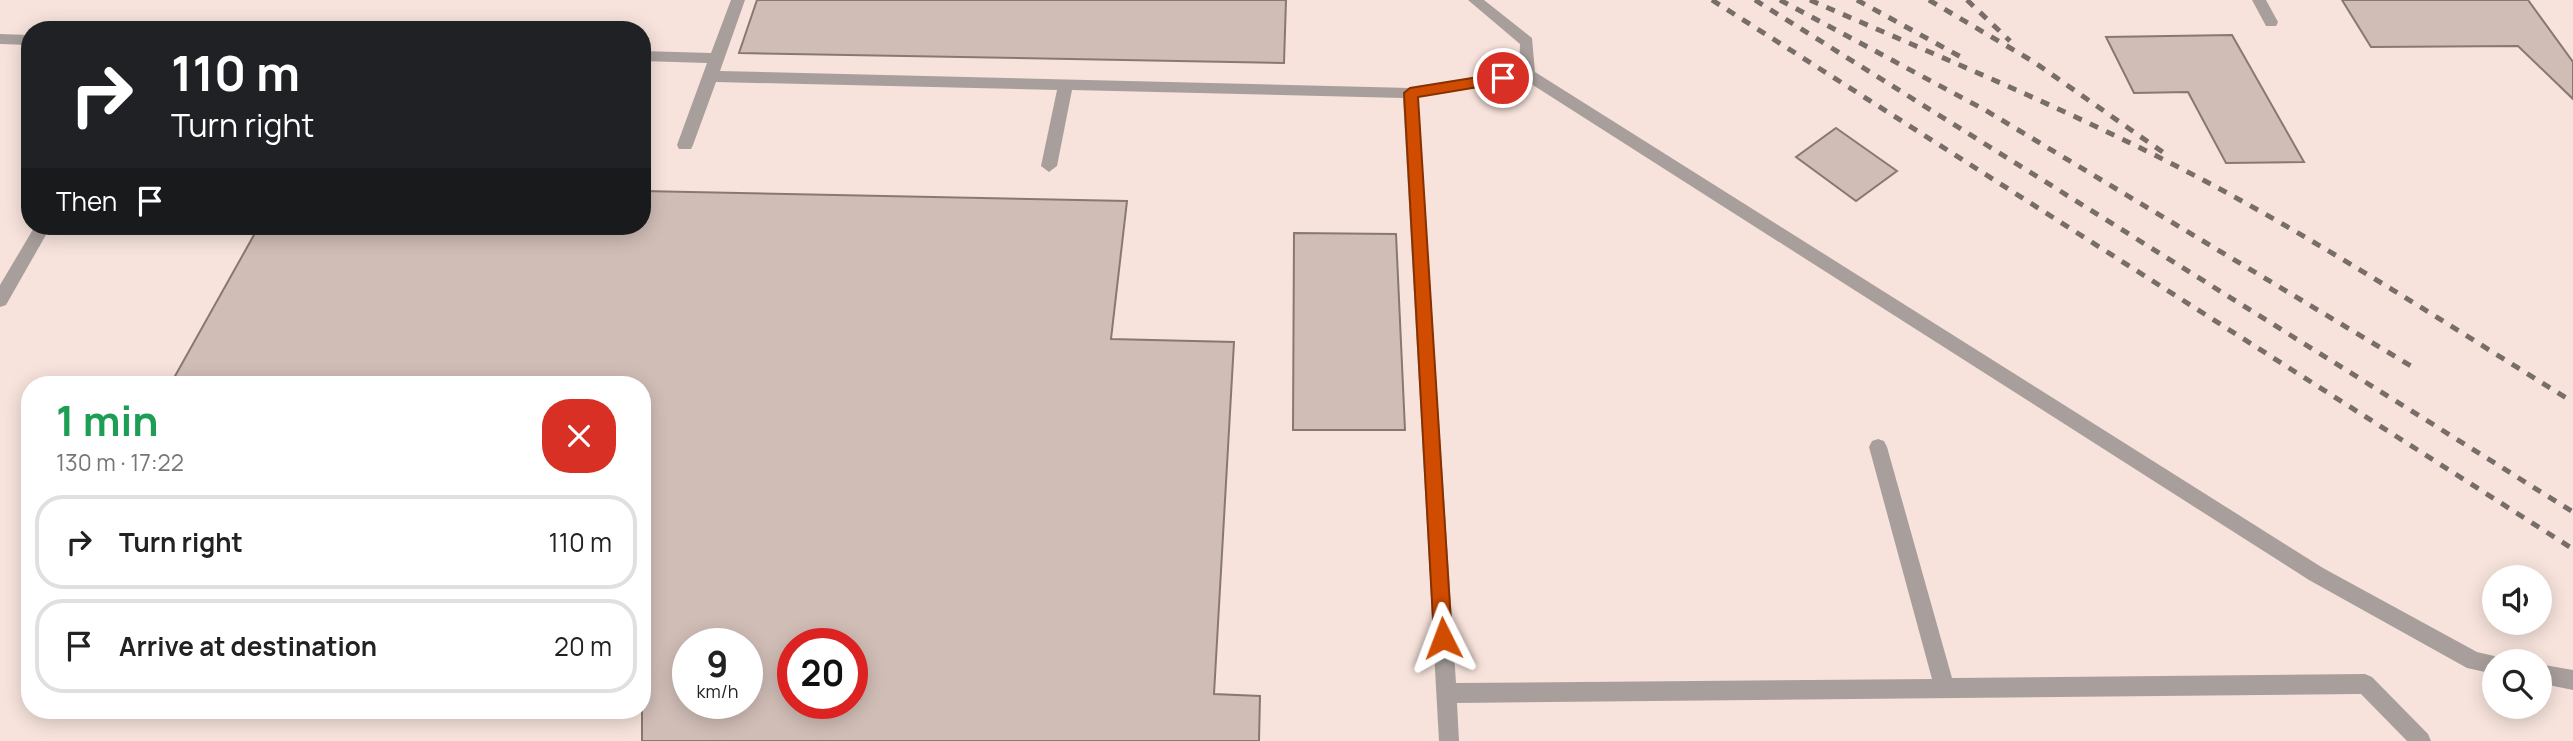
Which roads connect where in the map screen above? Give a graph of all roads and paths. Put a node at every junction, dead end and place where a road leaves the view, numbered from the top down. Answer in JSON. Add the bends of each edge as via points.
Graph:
{"nodes":[{"id":1,"x":738,"y":0,"type":"edge"},
{"id":2,"x":1475,"y":0,"type":"edge"},
{"id":3,"x":2259,"y":0,"type":"edge"},
{"id":4,"x":2272,"y":22,"type":"dead end"},
{"id":5,"x":0,"y":39,"type":"edge"},
{"id":6,"x":21,"y":40,"type":"edge"},
{"id":7,"x":651,"y":56,"type":"edge"},
{"id":8,"x":717,"y":58,"type":"junction"},
{"id":9,"x":1527,"y":74,"type":"junction"},
{"id":10,"x":710,"y":76,"type":"junction"},
{"id":11,"x":1066,"y":85,"type":"junction"},
{"id":12,"x":1410,"y":93,"type":"junction"},
{"id":13,"x":685,"y":145,"type":"dead end"},
{"id":14,"x":1049,"y":166,"type":"dead end"},
{"id":15,"x":38,"y":235,"type":"edge"},
{"id":16,"x":0,"y":300,"type":"edge"},
{"id":17,"x":1878,"y":447,"type":"dead end"},
{"id":18,"x":2482,"y":663,"type":"edge"},
{"id":19,"x":2552,"y":676,"type":"edge"},
{"id":20,"x":2573,"y":680,"type":"edge"},
{"id":21,"x":1945,"y":688,"type":"junction"},
{"id":22,"x":1446,"y":693,"type":"junction"},
{"id":23,"x":1449,"y":741,"type":"edge"},
{"id":24,"x":2421,"y":741,"type":"edge"}],
"edges":[{"from":1,"to":8,"type":"lane"},
{"from":2,"to":9,"type":"lane","via":[[1527,42]]},
{"from":3,"to":4,"type":"lane"},
{"from":5,"to":6,"type":"lane"},
{"from":7,"to":8,"type":"lane"},
{"from":8,"to":10,"type":"lane"},
{"from":9,"to":12,"type":"lane"},
{"from":9,"to":18,"type":"lane","via":[[2316,574]]},
{"from":10,"to":11,"type":"lane"},
{"from":10,"to":13,"type":"lane"},
{"from":11,"to":12,"type":"lane"},
{"from":11,"to":14,"type":"lane"},
{"from":12,"to":22,"type":"lane"},
{"from":15,"to":16,"type":"lane"},
{"from":17,"to":21,"type":"lane"},
{"from":19,"to":20,"type":"lane"},
{"from":21,"to":22,"type":"lane"},
{"from":21,"to":24,"type":"lane","via":[[2365,684]]},
{"from":22,"to":23,"type":"lane"}]}
